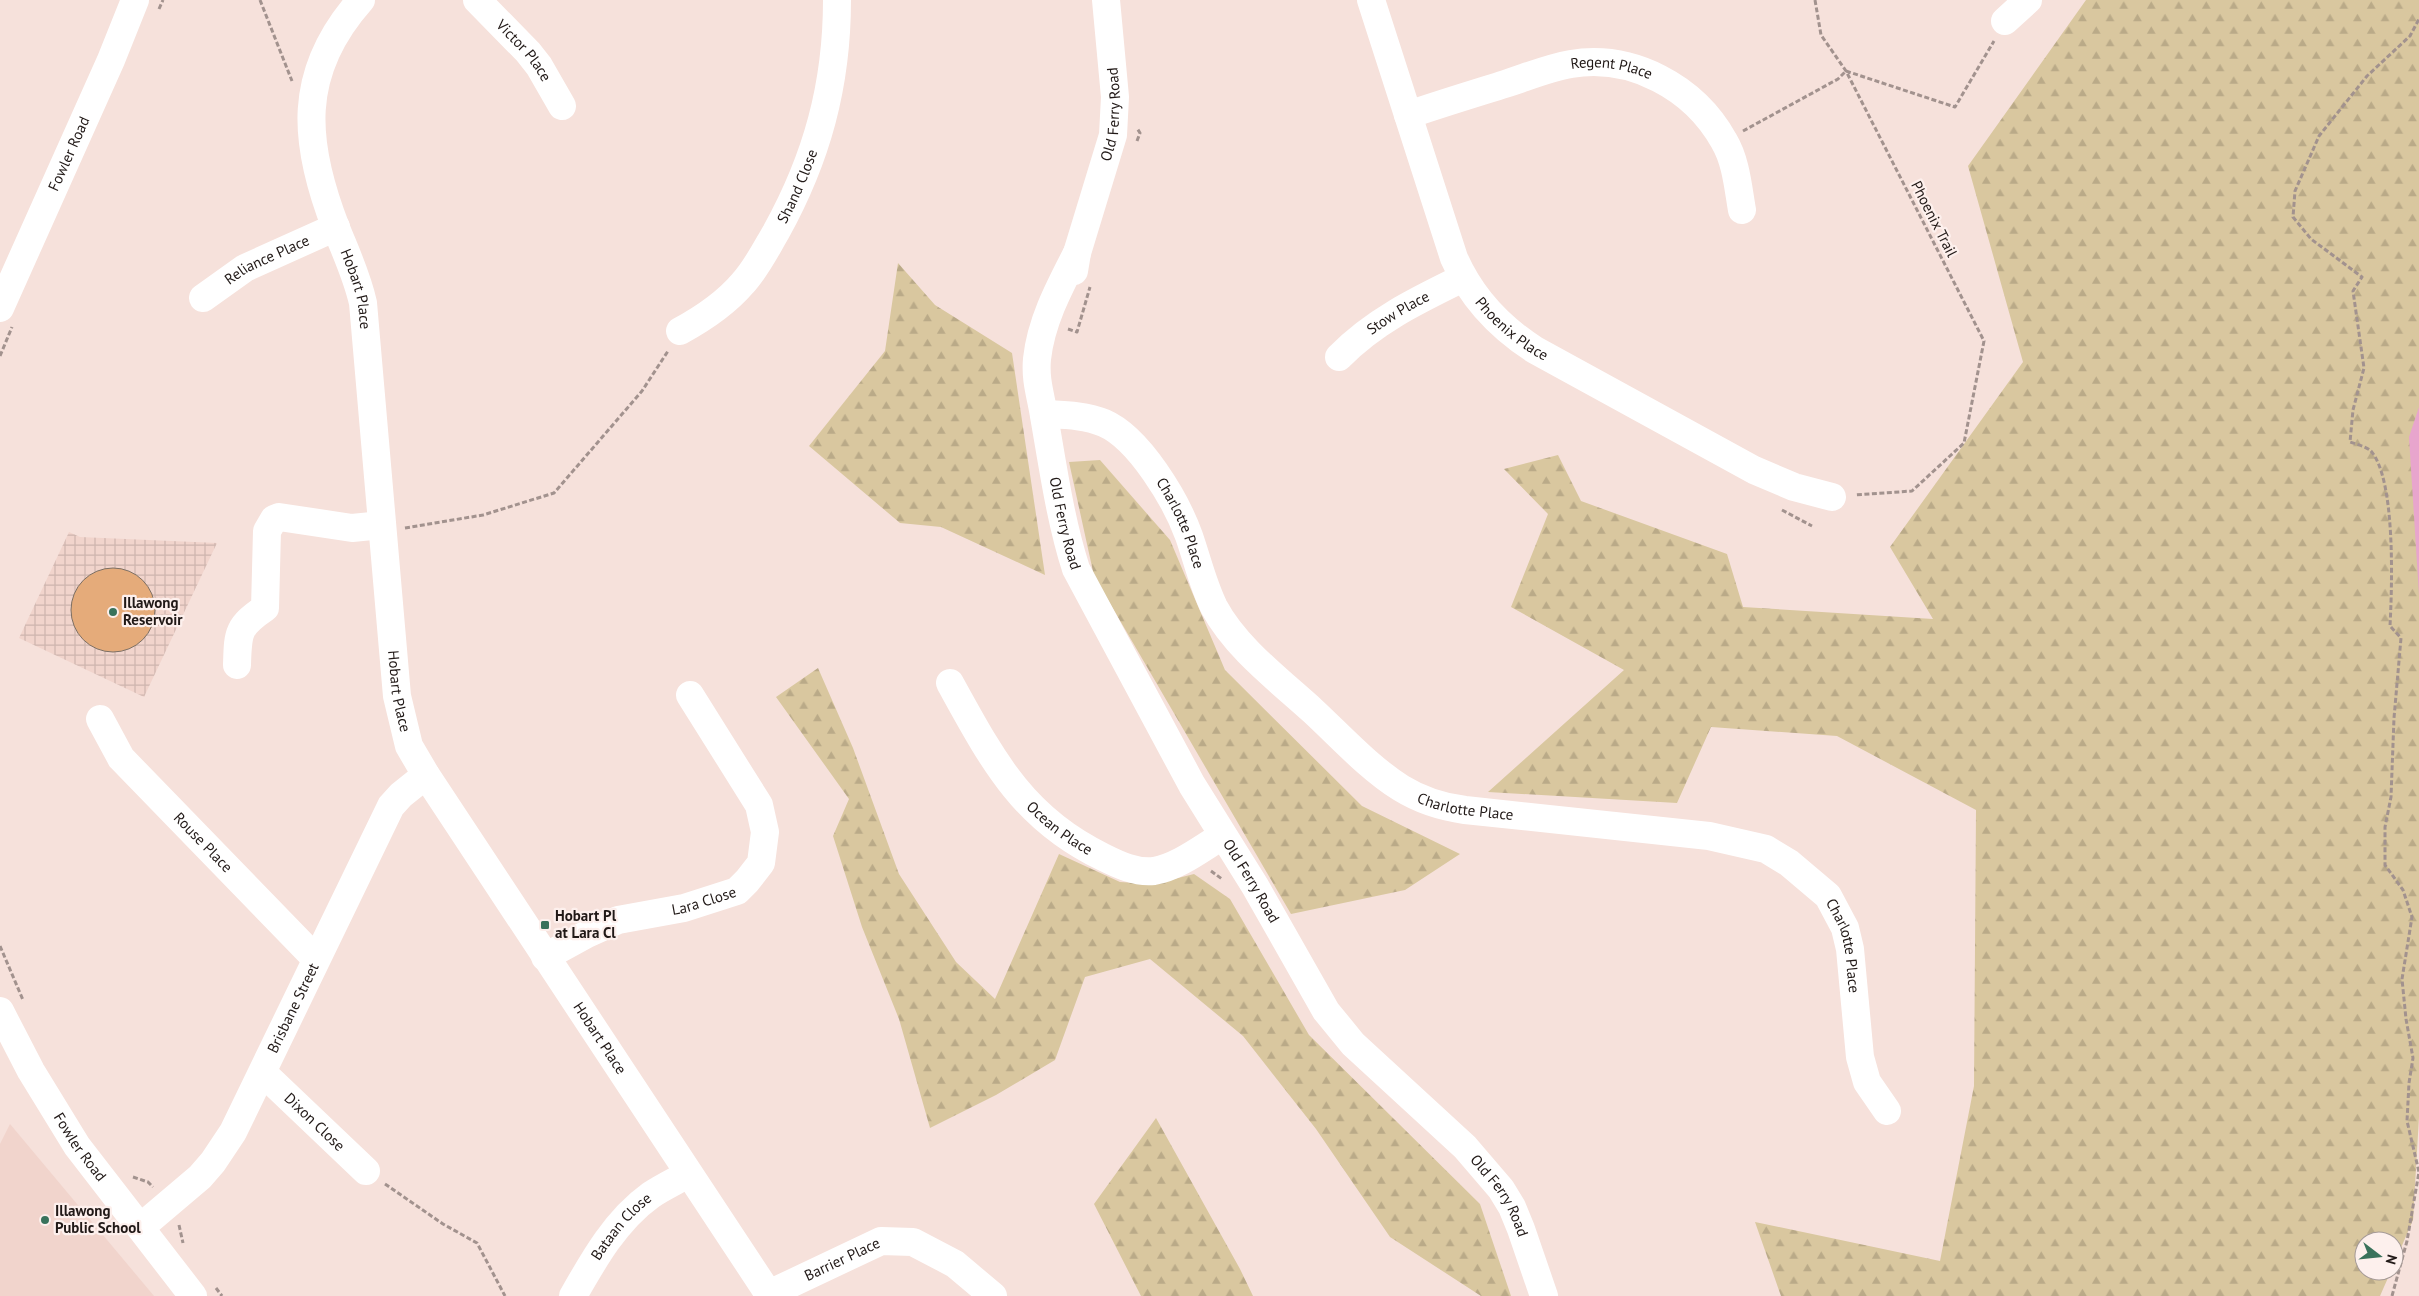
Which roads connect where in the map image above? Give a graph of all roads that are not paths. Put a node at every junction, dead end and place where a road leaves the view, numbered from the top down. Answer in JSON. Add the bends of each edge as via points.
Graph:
{"nodes":[{"id":1,"x":135,"y":0,"type":"edge"},
{"id":2,"x":361,"y":0,"type":"edge"},
{"id":3,"x":477,"y":0,"type":"edge"},
{"id":4,"x":837,"y":0,"type":"edge"},
{"id":5,"x":1106,"y":0,"type":"edge"},
{"id":6,"x":1371,"y":0,"type":"edge"},
{"id":7,"x":2028,"y":0,"type":"edge"},
{"id":8,"x":2005,"y":21,"type":"road end"},
{"id":9,"x":562,"y":106,"type":"dead end"},
{"id":10,"x":1408,"y":115,"type":"junction"},
{"id":11,"x":1742,"y":210,"type":"dead end"},
{"id":12,"x":336,"y":227,"type":"junction"},
{"id":13,"x":1463,"y":278,"type":"junction"},
{"id":14,"x":203,"y":298,"type":"dead end"},
{"id":15,"x":0,"y":308,"type":"edge"},
{"id":16,"x":680,"y":331,"type":"road end"},
{"id":17,"x":1339,"y":358,"type":"dead end"},
{"id":18,"x":1044,"y":414,"type":"junction"},
{"id":19,"x":1832,"y":497,"type":"road end"},
{"id":20,"x":382,"y":527,"type":"junction"},
{"id":21,"x":237,"y":665,"type":"dead end"},
{"id":22,"x":950,"y":684,"type":"dead end"},
{"id":23,"x":690,"y":695,"type":"dead end"},
{"id":24,"x":100,"y":719,"type":"dead end"},
{"id":25,"x":426,"y":775,"type":"junction"},
{"id":26,"x":1222,"y":836,"type":"junction"},
{"id":27,"x":545,"y":957,"type":"junction"},
{"id":28,"x":316,"y":959,"type":"junction"},
{"id":29,"x":12,"y":1006,"type":"edge"},
{"id":30,"x":263,"y":1073,"type":"junction"},
{"id":31,"x":1887,"y":1111,"type":"dead end"},
{"id":32,"x":366,"y":1171,"type":"road end"},
{"id":33,"x":688,"y":1174,"type":"junction"},
{"id":34,"x":141,"y":1227,"type":"junction"},
{"id":35,"x":202,"y":1289,"type":"edge"},
{"id":36,"x":769,"y":1295,"type":"edge"},
{"id":37,"x":573,"y":1296,"type":"edge"},
{"id":38,"x":993,"y":1296,"type":"edge"},
{"id":39,"x":1544,"y":1296,"type":"edge"}],
"edges":[{"from":1,"to":15,"type":"street","name":"Fowler Road"},
{"from":2,"to":12,"type":"street","name":"Hobart Place","via":[[326,53],[315,87],[310,127],[312,149]]},
{"from":3,"to":9,"type":"street","name":"Victor Place","via":[[540,66]]},
{"from":4,"to":16,"type":"street","name":"Shand Close","via":[[830,87],[818,135],[800,184],[771,240],[744,282],[712,313]]},
{"from":5,"to":18,"type":"street","name":"Old Ferry Road","via":[[1115,97],[1114,128],[1109,154],[1077,253],[1056,293],[1040,342],[1037,376]]},
{"from":6,"to":10,"type":"street","name":"Phoenix Place"},
{"from":7,"to":8,"type":"street"},
{"from":10,"to":11,"type":"street","name":"Regent Place","via":[[1553,68],[1590,62],[1647,72],[1667,82],[1698,106],[1724,141]]},
{"from":10,"to":13,"type":"street","name":"Phoenix Place","via":[[1446,236]]},
{"from":12,"to":14,"type":"street","name":"Reliance Place","via":[[245,268]]},
{"from":12,"to":20,"type":"street","name":"Hobart Place","via":[[363,303]]},
{"from":13,"to":17,"type":"street","name":"Stow Place","via":[[1370,328]]},
{"from":13,"to":19,"type":"street","name":"Phoenix Place","via":[[1492,316],[1535,350],[1754,470],[1794,487]]},
{"from":18,"to":26,"type":"street","name":"Old Ferry Road","via":[[1052,469],[1076,569]]},
{"from":18,"to":31,"type":"street","name":"Charlotte Place","via":[[1076,416],[1104,423],[1132,446],[1176,503],[1207,590],[1226,625],[1339,736],[1401,788],[1441,806],[1465,810],[1740,842],[1766,849],[1811,880],[1828,896],[1845,928],[1854,969],[1860,1057],[1867,1082]]},
{"from":20,"to":21,"type":"street","via":[[352,528],[279,516],[274,520],[267,531],[265,608],[241,629]]},
{"from":20,"to":25,"type":"street","name":"Hobart Place","via":[[399,709],[410,746]]},
{"from":22,"to":26,"type":"street","name":"Ocean Place","via":[[1008,781],[1068,839],[1124,867],[1154,871]]},
{"from":23,"to":27,"type":"street","name":"Lara Close","via":[[759,805],[765,832],[762,863],[737,891],[684,908],[618,920]]},
{"from":24,"to":28,"type":"street","name":"Rouse Place","via":[[121,758]]},
{"from":25,"to":27,"type":"street","name":"Hobart Place"},
{"from":25,"to":28,"type":"street","name":"Brisbane Street","via":[[391,806]]},
{"from":26,"to":39,"type":"street","name":"Old Ferry Road","via":[[1340,1030],[1465,1147],[1501,1189],[1518,1222]]},
{"from":27,"to":33,"type":"street","name":"Hobart Place"},
{"from":28,"to":30,"type":"street","name":"Brisbane Street"},
{"from":29,"to":34,"type":"street","name":"Fowler Road","via":[[31,1071],[77,1146]]},
{"from":30,"to":32,"type":"street","name":"Dixon Close"},
{"from":30,"to":34,"type":"street","name":"Brisbane Street","via":[[214,1162]]},
{"from":33,"to":36,"type":"street","name":"Hobart Place"},
{"from":33,"to":37,"type":"street","name":"Bataan Close","via":[[651,1196],[628,1215],[616,1228]]},
{"from":34,"to":35,"type":"street","name":"Fowler Road"},
{"from":36,"to":38,"type":"street","name":"Barrier Place","via":[[881,1241],[913,1242],[955,1264]]}]}
